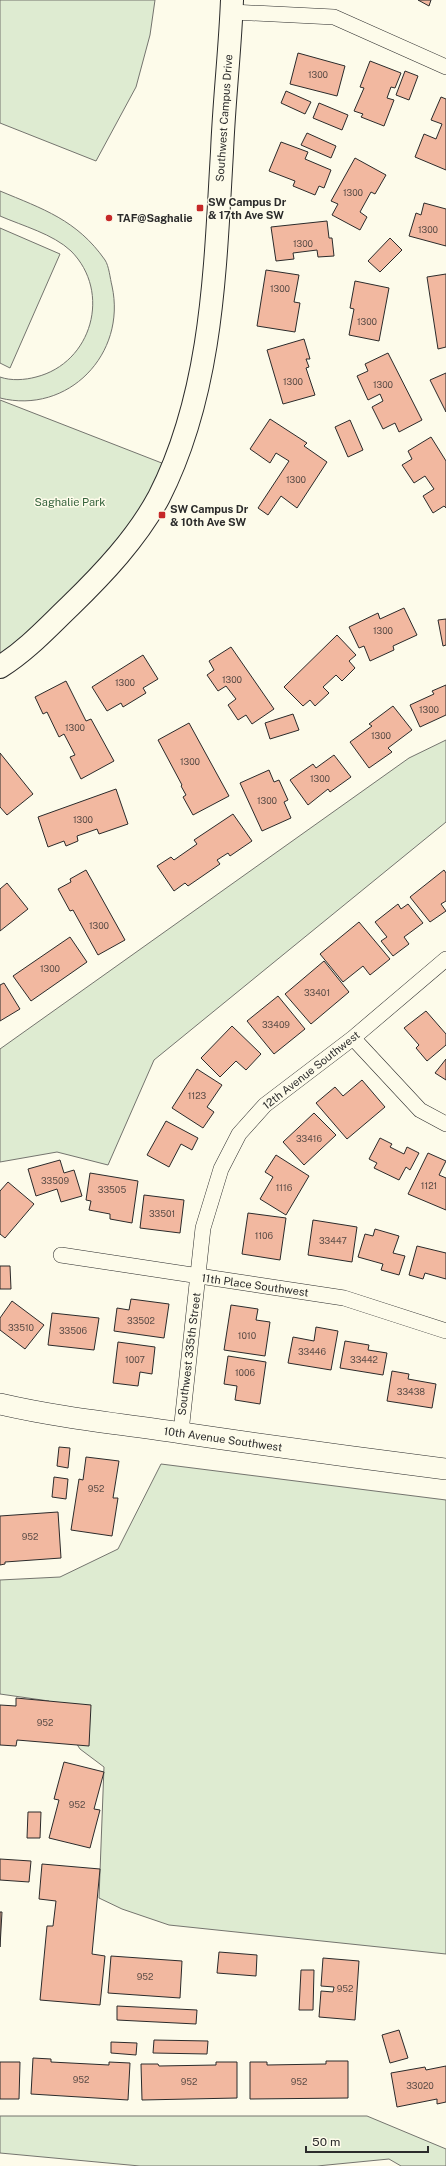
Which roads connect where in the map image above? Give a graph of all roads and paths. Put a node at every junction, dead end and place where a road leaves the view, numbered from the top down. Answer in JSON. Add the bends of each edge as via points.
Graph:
{"nodes":[{"id":1,"x":232,"y":6,"type":"edge"},
{"id":2,"x":446,"y":67,"type":"edge"},
{"id":3,"x":0,"y":667,"type":"edge"},
{"id":4,"x":446,"y":959,"type":"edge"},
{"id":5,"x":353,"y":1038,"type":"junction"},
{"id":6,"x":446,"y":1124,"type":"edge"},
{"id":7,"x":61,"y":1255,"type":"dead end"},
{"id":8,"x":198,"y":1276,"type":"junction"},
{"id":9,"x":446,"y":1331,"type":"edge"},
{"id":10,"x":0,"y":1404,"type":"edge"},
{"id":11,"x":180,"y":1432,"type":"junction"},
{"id":12,"x":446,"y":1469,"type":"edge"}],
"edges":[{"from":1,"to":2,"type":"street","via":[[334,17]]},
{"from":1,"to":3,"type":"main road","name":"Southwest Campus Drive","via":[[210,322],[195,394],[172,467],[158,498],[131,539],[98,578],[21,654]]},
{"from":4,"to":5,"type":"street","name":"12th Avenue Southwest"},
{"from":5,"to":6,"type":"street","via":[[420,1110]]},
{"from":5,"to":8,"type":"street","name":"12th Avenue Southwest","via":[[265,1105],[239,1134],[221,1169],[203,1228]]},
{"from":7,"to":8,"type":"street","name":"11th Place Southwest"},
{"from":8,"to":9,"type":"street","name":"11th Place Southwest","via":[[344,1298]]},
{"from":8,"to":11,"type":"street","name":"Southwest 335th Street"},
{"from":10,"to":11,"type":"street","name":"10th Avenue Southwest"},
{"from":11,"to":12,"type":"street","name":"10th Avenue Southwest","via":[[303,1452]]}]}
